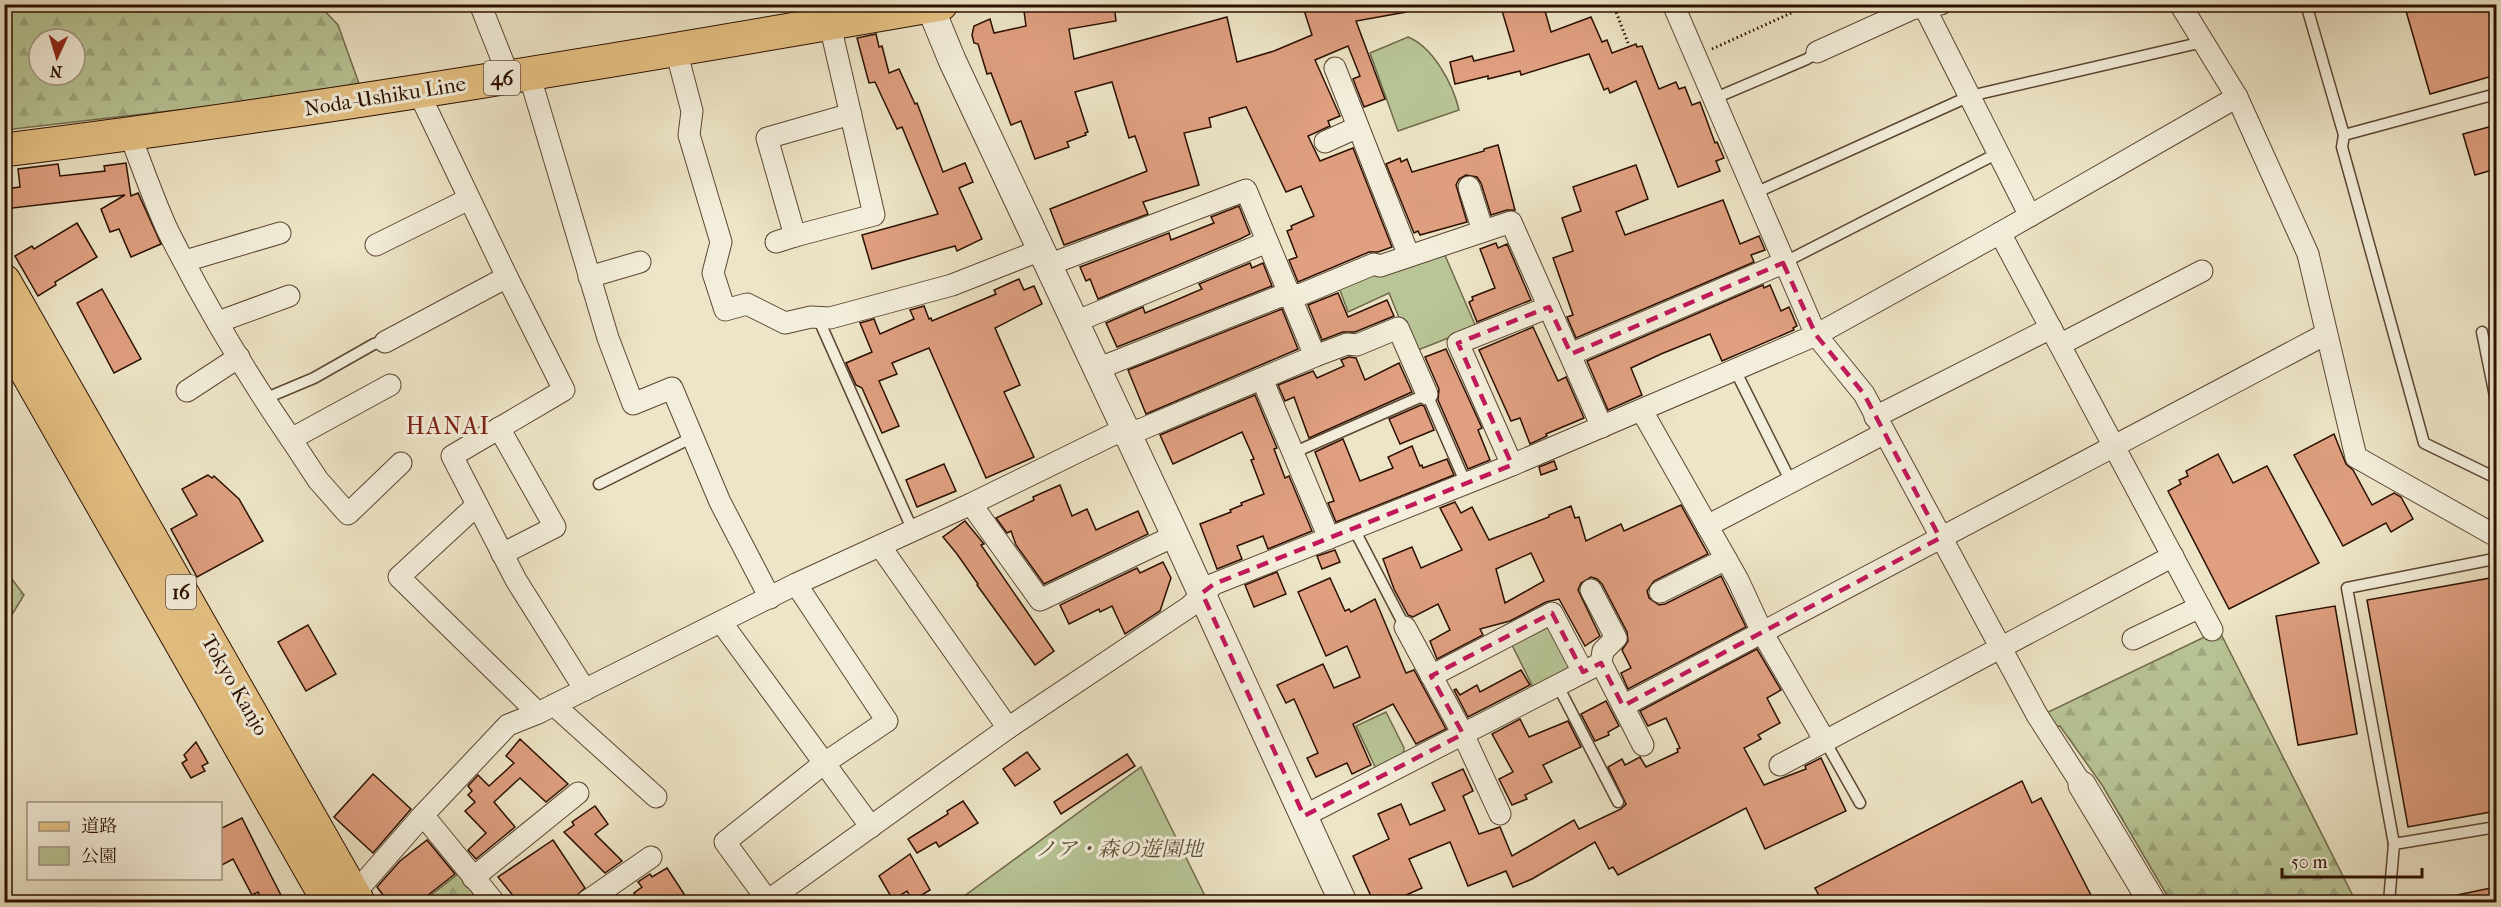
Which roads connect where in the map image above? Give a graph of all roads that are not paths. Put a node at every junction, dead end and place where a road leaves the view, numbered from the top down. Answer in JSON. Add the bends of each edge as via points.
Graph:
{"nodes":[{"id":1,"x":480,"y":4,"type":"edge"},
{"id":2,"x":1673,"y":4,"type":"edge"},
{"id":3,"x":2180,"y":4,"type":"edge"},
{"id":4,"x":2306,"y":4,"type":"edge"},
{"id":5,"x":933,"y":5,"type":"edge"},
{"id":6,"x":1933,"y":6,"type":"edge"},
{"id":7,"x":830,"y":25,"type":"junction"},
{"id":8,"x":2203,"y":42,"type":"junction"},
{"id":9,"x":676,"y":50,"type":"junction"},
{"id":10,"x":1817,"y":52,"type":"joint"},
{"id":11,"x":1335,"y":68,"type":"dead end"},
{"id":12,"x":519,"y":76,"type":"junction"},
{"id":13,"x":418,"y":91,"type":"junction"},
{"id":14,"x":2496,"y":94,"type":"edge"},
{"id":15,"x":1970,"y":96,"type":"junction"},
{"id":16,"x":2237,"y":97,"type":"junction"},
{"id":17,"x":1713,"y":99,"type":"junction"},
{"id":18,"x":851,"y":114,"type":"junction"},
{"id":19,"x":1358,"y":127,"type":"junction"},
{"id":20,"x":130,"y":135,"type":"junction"},
{"id":21,"x":2344,"y":135,"type":"junction"},
{"id":22,"x":1325,"y":142,"type":"dead end"},
{"id":23,"x":4,"y":150,"type":"edge"},
{"id":24,"x":1998,"y":153,"type":"junction"},
{"id":25,"x":1468,"y":187,"type":"dead end"},
{"id":26,"x":1755,"y":193,"type":"junction"},
{"id":27,"x":469,"y":199,"type":"junction"},
{"id":28,"x":2030,"y":216,"type":"junction"},
{"id":29,"x":1483,"y":231,"type":"junction"},
{"id":30,"x":280,"y":233,"type":"dead end"},
{"id":31,"x":2000,"y":233,"type":"junction"},
{"id":32,"x":1267,"y":242,"type":"junction"},
{"id":33,"x":376,"y":245,"type":"dead end"},
{"id":34,"x":1409,"y":256,"type":"junction"},
{"id":35,"x":1044,"y":257,"type":"junction"},
{"id":36,"x":185,"y":261,"type":"junction"},
{"id":37,"x":640,"y":261,"type":"dead end"},
{"id":38,"x":1783,"y":262,"type":"junction"},
{"id":39,"x":2202,"y":271,"type":"dead end"},
{"id":40,"x":507,"y":277,"type":"junction"},
{"id":41,"x":589,"y":278,"type":"junction"},
{"id":42,"x":4,"y":281,"type":"edge"},
{"id":43,"x":1291,"y":295,"type":"junction"},
{"id":44,"x":289,"y":296,"type":"dead end"},
{"id":45,"x":1549,"y":307,"type":"junction"},
{"id":46,"x":818,"y":318,"type":"junction"},
{"id":47,"x":218,"y":322,"type":"junction"},
{"id":48,"x":1075,"y":322,"type":"junction"},
{"id":49,"x":4,"y":332,"type":"edge"},
{"id":50,"x":2482,"y":332,"type":"dead end"},
{"id":51,"x":2326,"y":334,"type":"junction"},
{"id":52,"x":1816,"y":335,"type":"junction"},
{"id":53,"x":2056,"y":336,"type":"junction"},
{"id":54,"x":385,"y":342,"type":"joint"},
{"id":55,"x":1571,"y":354,"type":"junction"},
{"id":56,"x":1315,"y":356,"type":"junction"},
{"id":57,"x":239,"y":357,"type":"junction"},
{"id":58,"x":1097,"y":369,"type":"junction"},
{"id":59,"x":1735,"y":370,"type":"junction"},
{"id":60,"x":1262,"y":379,"type":"junction"},
{"id":61,"x":390,"y":385,"type":"dead end"},
{"id":62,"x":187,"y":391,"type":"dead end"},
{"id":63,"x":1427,"y":394,"type":"junction"},
{"id":64,"x":264,"y":399,"type":"junction"},
{"id":65,"x":2496,"y":401,"type":"edge"},
{"id":66,"x":1642,"y":411,"type":"junction"},
{"id":67,"x":1879,"y":425,"type":"junction"},
{"id":68,"x":1602,"y":427,"type":"junction"},
{"id":69,"x":500,"y":428,"type":"junction"},
{"id":70,"x":1128,"y":432,"type":"junction"},
{"id":71,"x":693,"y":437,"type":"junction"},
{"id":72,"x":291,"y":439,"type":"junction"},
{"id":73,"x":2115,"y":446,"type":"junction"},
{"id":74,"x":1294,"y":452,"type":"junction"},
{"id":75,"x":401,"y":463,"type":"dead end"},
{"id":76,"x":1512,"y":465,"type":"junction"},
{"id":77,"x":2496,"y":478,"type":"edge"},
{"id":78,"x":1791,"y":482,"type":"junction"},
{"id":79,"x":599,"y":484,"type":"dead end"},
{"id":80,"x":1466,"y":484,"type":"junction"},
{"id":81,"x":971,"y":504,"type":"junction"},
{"id":82,"x":477,"y":505,"type":"junction"},
{"id":83,"x":1707,"y":526,"type":"junction"},
{"id":84,"x":1354,"y":529,"type":"junction"},
{"id":85,"x":913,"y":531,"type":"junction"},
{"id":86,"x":1176,"y":536,"type":"junction"},
{"id":87,"x":2496,"y":536,"type":"edge"},
{"id":88,"x":1329,"y":538,"type":"junction"},
{"id":89,"x":1940,"y":538,"type":"junction"},
{"id":90,"x":880,"y":546,"type":"junction"},
{"id":91,"x":502,"y":554,"type":"junction"},
{"id":92,"x":2173,"y":556,"type":"junction"},
{"id":93,"x":1726,"y":559,"type":"junction"},
{"id":94,"x":2496,"y":561,"type":"edge"},
{"id":95,"x":796,"y":584,"type":"junction"},
{"id":96,"x":1591,"y":590,"type":"dead end"},
{"id":97,"x":1660,"y":592,"type":"dead end"},
{"id":98,"x":1202,"y":593,"type":"junction"},
{"id":99,"x":770,"y":598,"type":"junction"},
{"id":100,"x":2200,"y":607,"type":"junction"},
{"id":101,"x":721,"y":622,"type":"junction"},
{"id":102,"x":1405,"y":627,"type":"joint"},
{"id":103,"x":2212,"y":630,"type":"dead end"},
{"id":104,"x":1762,"y":632,"type":"junction"},
{"id":105,"x":2133,"y":639,"type":"dead end"},
{"id":106,"x":2001,"y":650,"type":"junction"},
{"id":107,"x":1592,"y":668,"type":"junction"},
{"id":108,"x":1431,"y":676,"type":"junction"},
{"id":109,"x":1558,"y":686,"type":"junction"},
{"id":110,"x":585,"y":690,"type":"junction"},
{"id":111,"x":1623,"y":706,"type":"junction"},
{"id":112,"x":546,"y":709,"type":"junction"},
{"id":113,"x":1008,"y":728,"type":"junction"},
{"id":114,"x":1463,"y":734,"type":"junction"},
{"id":115,"x":1825,"y":741,"type":"junction"},
{"id":116,"x":1643,"y":744,"type":"dead end"},
{"id":117,"x":823,"y":764,"type":"junction"},
{"id":118,"x":1780,"y":765,"type":"dead end"},
{"id":119,"x":2082,"y":785,"type":"joint"},
{"id":120,"x":578,"y":793,"type":"dead end"},
{"id":121,"x":656,"y":797,"type":"dead end"},
{"id":122,"x":1618,"y":802,"type":"dead end"},
{"id":123,"x":1860,"y":803,"type":"dead end"},
{"id":124,"x":1500,"y":814,"type":"dead end"},
{"id":125,"x":423,"y":815,"type":"junction"},
{"id":126,"x":1304,"y":816,"type":"junction"},
{"id":127,"x":871,"y":827,"type":"junction"},
{"id":128,"x":2496,"y":827,"type":"edge"},
{"id":129,"x":2394,"y":844,"type":"junction"},
{"id":130,"x":651,"y":857,"type":"dead end"},
{"id":131,"x":473,"y":878,"type":"junction"},
{"id":132,"x":347,"y":900,"type":"edge"},
{"id":133,"x":767,"y":902,"type":"edge"},
{"id":134,"x":494,"y":903,"type":"edge"},
{"id":135,"x":586,"y":903,"type":"edge"},
{"id":136,"x":1343,"y":903,"type":"edge"},
{"id":137,"x":2152,"y":903,"type":"edge"},
{"id":138,"x":2389,"y":903,"type":"edge"}],
"edges":[{"from":1,"to":12,"type":"street"},
{"from":2,"to":17,"type":"street"},
{"from":3,"to":8,"type":"street"},
{"from":4,"to":21,"type":"lane"},
{"from":5,"to":7,"type":"main road","name":"Noda-Ushiku Line","number":"46"},
{"from":5,"to":35,"type":"street"},
{"from":6,"to":10,"type":"street","via":[[1912,9]]},
{"from":6,"to":15,"type":"street"},
{"from":7,"to":9,"type":"main road","name":"Noda-Ushiku Line","number":"46"},
{"from":7,"to":18,"type":"street"},
{"from":8,"to":15,"type":"lane"},
{"from":8,"to":16,"type":"street"},
{"from":9,"to":12,"type":"main road","name":"Noda-Ushiku Line","number":"46"},
{"from":9,"to":46,"type":"street","via":[[693,111],[689,135],[721,242],[713,273],[725,310],[747,304],[785,323]]},
{"from":10,"to":17,"type":"lane"},
{"from":11,"to":19,"type":"street"},
{"from":12,"to":13,"type":"main road","name":"Noda-Ushiku Line","number":"46"},
{"from":12,"to":41,"type":"street"},
{"from":13,"to":20,"type":"main road","name":"Noda-Ushiku Line","number":"46"},
{"from":13,"to":27,"type":"street"},
{"from":14,"to":21,"type":"lane"},
{"from":15,"to":24,"type":"street"},
{"from":15,"to":26,"type":"lane"},
{"from":16,"to":28,"type":"street"},
{"from":16,"to":51,"type":"street","via":[[2308,254]]},
{"from":17,"to":26,"type":"street"},
{"from":18,"to":18,"type":"street","via":[[874,215],[785,239],[767,138]]},
{"from":19,"to":22,"type":"street"},
{"from":19,"to":34,"type":"street"},
{"from":20,"to":23,"type":"main road","name":"Noda-Ushiku Line","number":"46"},
{"from":20,"to":36,"type":"street"},
{"from":21,"to":77,"type":"lane","via":[[2342,147],[2424,443]]},
{"from":24,"to":28,"type":"street"},
{"from":24,"to":38,"type":"lane"},
{"from":25,"to":29,"type":"street"},
{"from":26,"to":38,"type":"street"},
{"from":27,"to":33,"type":"street"},
{"from":27,"to":40,"type":"street"},
{"from":28,"to":31,"type":"street"},
{"from":29,"to":34,"type":"street"},
{"from":29,"to":45,"type":"street","via":[[1511,222]]},
{"from":30,"to":36,"type":"street"},
{"from":31,"to":52,"type":"street"},
{"from":31,"to":53,"type":"street"},
{"from":32,"to":35,"type":"street","via":[[1246,190]]},
{"from":32,"to":43,"type":"street"},
{"from":32,"to":48,"type":"street"},
{"from":34,"to":43,"type":"street","via":[[1380,266],[1374,264]]},
{"from":35,"to":46,"type":"street","via":[[830,318]]},
{"from":35,"to":48,"type":"street"},
{"from":36,"to":47,"type":"street"},
{"from":37,"to":41,"type":"street"},
{"from":38,"to":52,"type":"street"},
{"from":38,"to":55,"type":"street"},
{"from":39,"to":53,"type":"street"},
{"from":40,"to":54,"type":"street"},
{"from":40,"to":69,"type":"street","via":[[564,390]]},
{"from":41,"to":71,"type":"street","via":[[633,404],[672,388]]},
{"from":42,"to":132,"type":"main road","name":"Tokyo Kanjo","number":"16"},
{"from":43,"to":56,"type":"street"},
{"from":43,"to":58,"type":"street"},
{"from":44,"to":47,"type":"street"},
{"from":45,"to":55,"type":"street"},
{"from":45,"to":76,"type":"street","via":[[1458,343]]},
{"from":46,"to":85,"type":"lane"},
{"from":47,"to":57,"type":"street"},
{"from":48,"to":58,"type":"street"},
{"from":49,"to":132,"type":"main road","name":"Tokyo Kanjo","number":"16"},
{"from":50,"to":65,"type":"lane"},
{"from":51,"to":73,"type":"street"},
{"from":51,"to":87,"type":"street","via":[[2356,457]]},
{"from":52,"to":59,"type":"street"},
{"from":52,"to":67,"type":"street","via":[[1863,394]]},
{"from":53,"to":67,"type":"street"},
{"from":53,"to":73,"type":"street"},
{"from":54,"to":64,"type":"lane"},
{"from":55,"to":68,"type":"street"},
{"from":56,"to":60,"type":"street"},
{"from":56,"to":63,"type":"street","via":[[1347,344],[1357,345],[1398,328]]},
{"from":57,"to":62,"type":"street"},
{"from":57,"to":64,"type":"street"},
{"from":58,"to":70,"type":"street"},
{"from":59,"to":66,"type":"street"},
{"from":59,"to":78,"type":"lane"},
{"from":60,"to":70,"type":"street"},
{"from":60,"to":74,"type":"street"},
{"from":61,"to":72,"type":"street"},
{"from":63,"to":74,"type":"lane"},
{"from":63,"to":80,"type":"lane"},
{"from":64,"to":72,"type":"street"},
{"from":66,"to":68,"type":"street"},
{"from":66,"to":83,"type":"street"},
{"from":67,"to":78,"type":"street"},
{"from":67,"to":89,"type":"street"},
{"from":68,"to":76,"type":"street"},
{"from":69,"to":82,"type":"street","via":[[452,456]]},
{"from":69,"to":91,"type":"street","via":[[555,527]]},
{"from":70,"to":81,"type":"street","via":[[1112,435]]},
{"from":70,"to":86,"type":"street"},
{"from":71,"to":79,"type":"lane"},
{"from":71,"to":99,"type":"street","via":[[720,502]]},
{"from":72,"to":75,"type":"street","via":[[318,480],[348,514]]},
{"from":73,"to":89,"type":"street"},
{"from":73,"to":92,"type":"street"},
{"from":74,"to":88,"type":"street"},
{"from":76,"to":80,"type":"street"},
{"from":78,"to":83,"type":"street"},
{"from":80,"to":84,"type":"street"},
{"from":81,"to":85,"type":"street"},
{"from":81,"to":86,"type":"street","via":[[1040,600]]},
{"from":82,"to":91,"type":"street"},
{"from":82,"to":112,"type":"street","via":[[399,577]]},
{"from":83,"to":93,"type":"street"},
{"from":84,"to":88,"type":"street"},
{"from":84,"to":102,"type":"lane"},
{"from":85,"to":90,"type":"street"},
{"from":86,"to":98,"type":"street"},
{"from":88,"to":98,"type":"street","via":[[1214,584]]},
{"from":89,"to":104,"type":"street"},
{"from":89,"to":106,"type":"street"},
{"from":90,"to":95,"type":"street"},
{"from":90,"to":113,"type":"street"},
{"from":91,"to":110,"type":"street"},
{"from":92,"to":100,"type":"street"},
{"from":92,"to":106,"type":"street"},
{"from":93,"to":97,"type":"street"},
{"from":93,"to":104,"type":"street"},
{"from":94,"to":129,"type":"lane","via":[[2348,588]]},
{"from":95,"to":99,"type":"street"},
{"from":95,"to":117,"type":"street","via":[[887,721]]},
{"from":96,"to":107,"type":"street","via":[[1616,638]]},
{"from":98,"to":113,"type":"street","via":[[1189,607]]},
{"from":98,"to":126,"type":"street"},
{"from":99,"to":101,"type":"street"},
{"from":100,"to":103,"type":"street"},
{"from":100,"to":105,"type":"street"},
{"from":101,"to":110,"type":"street"},
{"from":101,"to":117,"type":"street"},
{"from":102,"to":108,"type":"street"},
{"from":104,"to":111,"type":"street"},
{"from":104,"to":115,"type":"street"},
{"from":106,"to":115,"type":"street"},
{"from":106,"to":119,"type":"street"},
{"from":107,"to":108,"type":"street","via":[[1552,613]]},
{"from":107,"to":109,"type":"street"},
{"from":107,"to":111,"type":"street"},
{"from":108,"to":114,"type":"street"},
{"from":109,"to":114,"type":"street"},
{"from":109,"to":122,"type":"lane"},
{"from":110,"to":112,"type":"street"},
{"from":111,"to":116,"type":"street"},
{"from":112,"to":121,"type":"street"},
{"from":112,"to":125,"type":"street","via":[[508,725]]},
{"from":113,"to":127,"type":"street"},
{"from":114,"to":124,"type":"street"},
{"from":114,"to":126,"type":"street"},
{"from":115,"to":118,"type":"street"},
{"from":115,"to":123,"type":"lane"},
{"from":117,"to":127,"type":"street"},
{"from":117,"to":133,"type":"street","via":[[725,842]]},
{"from":119,"to":137,"type":"street"},
{"from":120,"to":131,"type":"street"},
{"from":125,"to":131,"type":"street"},
{"from":125,"to":132,"type":"street"},
{"from":126,"to":136,"type":"street"},
{"from":127,"to":133,"type":"street"},
{"from":128,"to":129,"type":"lane"},
{"from":129,"to":138,"type":"lane"},
{"from":130,"to":135,"type":"street"},
{"from":131,"to":134,"type":"street"}]}
